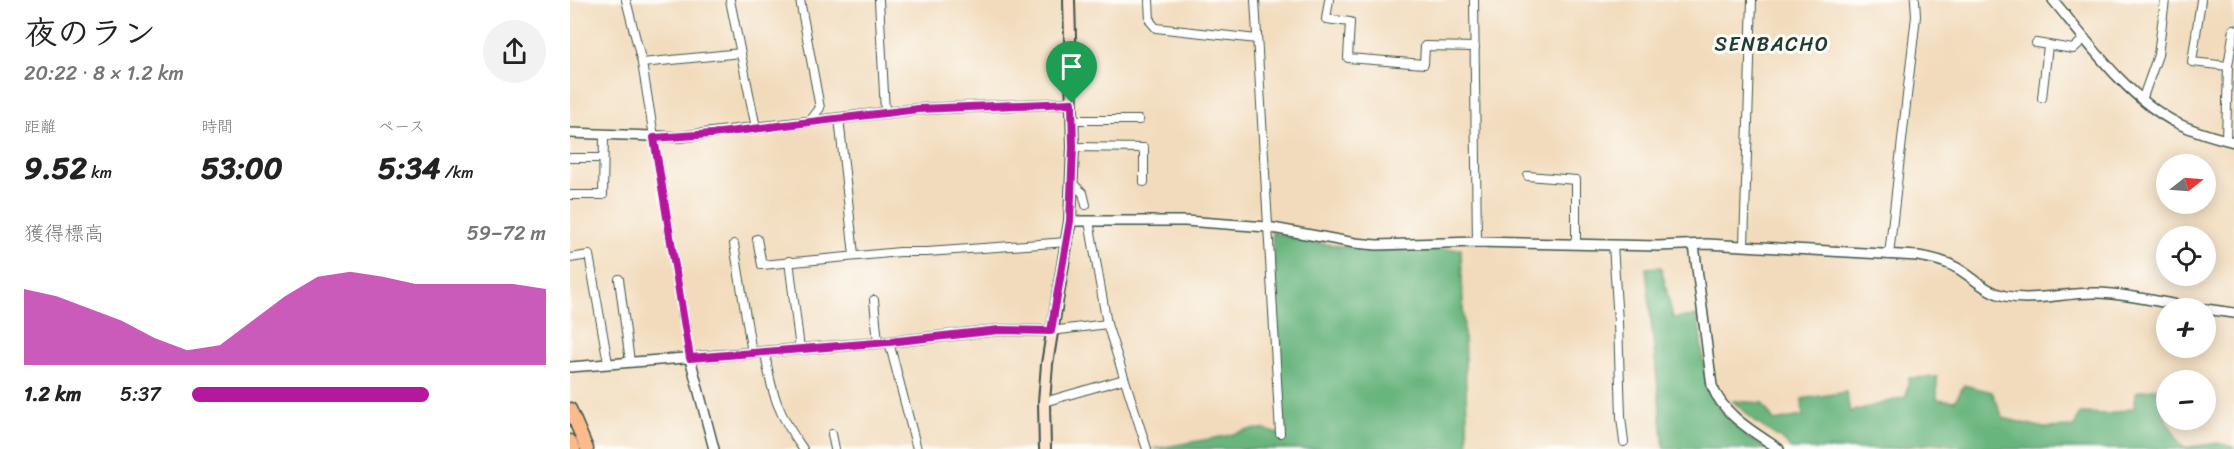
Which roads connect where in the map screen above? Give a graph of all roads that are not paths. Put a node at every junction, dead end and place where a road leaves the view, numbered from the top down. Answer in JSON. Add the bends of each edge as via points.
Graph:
{"nodes":[{"id":1,"x":626,"y":0,"type":"edge"},
{"id":2,"x":730,"y":0,"type":"edge"},
{"id":3,"x":800,"y":0,"type":"edge"},
{"id":4,"x":879,"y":0,"type":"edge"},
{"id":5,"x":1069,"y":0,"type":"edge"},
{"id":6,"x":1149,"y":0,"type":"edge"},
{"id":7,"x":1255,"y":0,"type":"edge"},
{"id":8,"x":1329,"y":0,"type":"edge"},
{"id":9,"x":1474,"y":0,"type":"edge"},
{"id":10,"x":1752,"y":0,"type":"edge"},
{"id":11,"x":1915,"y":0,"type":"edge"},
{"id":12,"x":2052,"y":0,"type":"edge"},
{"id":13,"x":2165,"y":0,"type":"edge"},
{"id":14,"x":2201,"y":0,"type":"edge"},
{"id":15,"x":2234,"y":29,"type":"edge"},
{"id":16,"x":2085,"y":38,"type":"junction"},
{"id":17,"x":1257,"y":39,"type":"junction"},
{"id":18,"x":2036,"y":43,"type":"dead end"},
{"id":19,"x":2048,"y":46,"type":"junction"},
{"id":20,"x":1475,"y":47,"type":"junction"},
{"id":21,"x":2232,"y":51,"type":"edge"},
{"id":22,"x":741,"y":53,"type":"junction"},
{"id":23,"x":642,"y":63,"type":"junction"},
{"id":24,"x":2228,"y":66,"type":"junction"},
{"id":25,"x":2231,"y":94,"type":"edge"},
{"id":26,"x":2042,"y":98,"type":"dead end"},
{"id":27,"x":2142,"y":100,"type":"junction"},
{"id":28,"x":1072,"y":103,"type":"junction"},
{"id":29,"x":885,"y":112,"type":"junction"},
{"id":30,"x":839,"y":118,"type":"junction"},
{"id":31,"x":1072,"y":120,"type":"junction"},
{"id":32,"x":1139,"y":120,"type":"dead end"},
{"id":33,"x":810,"y":121,"type":"junction"},
{"id":34,"x":756,"y":128,"type":"junction"},
{"id":35,"x":570,"y":133,"type":"edge"},
{"id":36,"x":603,"y":135,"type":"junction"},
{"id":37,"x":654,"y":138,"type":"junction"},
{"id":38,"x":2230,"y":141,"type":"edge"},
{"id":39,"x":1073,"y":147,"type":"junction"},
{"id":40,"x":570,"y":158,"type":"edge"},
{"id":41,"x":603,"y":158,"type":"junction"},
{"id":42,"x":1528,"y":176,"type":"dead end"},
{"id":43,"x":1144,"y":182,"type":"dead end"},
{"id":44,"x":1072,"y":183,"type":"junction"},
{"id":45,"x":570,"y":195,"type":"edge"},
{"id":46,"x":1086,"y":205,"type":"dead end"},
{"id":47,"x":1089,"y":220,"type":"junction"},
{"id":48,"x":1070,"y":221,"type":"junction"},
{"id":49,"x":1267,"y":227,"type":"junction"},
{"id":50,"x":757,"y":239,"type":"dead end"},
{"id":51,"x":1067,"y":242,"type":"junction"},
{"id":52,"x":1477,"y":242,"type":"junction"},
{"id":53,"x":734,"y":244,"type":"dead end"},
{"id":54,"x":1576,"y":244,"type":"junction"},
{"id":55,"x":1613,"y":245,"type":"junction"},
{"id":56,"x":1694,"y":245,"type":"junction"},
{"id":57,"x":1744,"y":245,"type":"junction"},
{"id":58,"x":854,"y":255,"type":"junction"},
{"id":59,"x":1889,"y":255,"type":"junction"},
{"id":60,"x":570,"y":258,"type":"edge"},
{"id":61,"x":789,"y":261,"type":"junction"},
{"id":62,"x":619,"y":279,"type":"dead end"},
{"id":63,"x":874,"y":300,"type":"dead end"},
{"id":64,"x":2156,"y":301,"type":"edge"},
{"id":65,"x":2216,"y":311,"type":"edge"},
{"id":66,"x":2234,"y":313,"type":"edge"},
{"id":67,"x":1107,"y":324,"type":"junction"},
{"id":68,"x":1051,"y":331,"type":"junction"},
{"id":69,"x":889,"y":342,"type":"junction"},
{"id":70,"x":878,"y":343,"type":"junction"},
{"id":71,"x":800,"y":349,"type":"junction"},
{"id":72,"x":765,"y":352,"type":"junction"},
{"id":73,"x":752,"y":353,"type":"junction"},
{"id":74,"x":690,"y":358,"type":"junction"},
{"id":75,"x":630,"y":362,"type":"junction"},
{"id":76,"x":608,"y":363,"type":"junction"},
{"id":77,"x":570,"y":366,"type":"edge"},
{"id":78,"x":1124,"y":379,"type":"junction"},
{"id":79,"x":1044,"y":402,"type":"junction"},
{"id":80,"x":570,"y":409,"type":"edge"},
{"id":81,"x":1280,"y":433,"type":"dead end"},
{"id":82,"x":832,"y":434,"type":"dead end"},
{"id":83,"x":570,"y":441,"type":"edge"},
{"id":84,"x":1624,"y":442,"type":"dead end"},
{"id":85,"x":574,"y":449,"type":"edge"},
{"id":86,"x":587,"y":449,"type":"edge"},
{"id":87,"x":714,"y":449,"type":"edge"},
{"id":88,"x":803,"y":449,"type":"edge"},
{"id":89,"x":835,"y":449,"type":"edge"},
{"id":90,"x":916,"y":449,"type":"edge"},
{"id":91,"x":1046,"y":449,"type":"edge"},
{"id":92,"x":1147,"y":449,"type":"edge"},
{"id":93,"x":1779,"y":449,"type":"edge"}],
"edges":[{"from":1,"to":23,"type":"street"},
{"from":2,"to":22,"type":"street"},
{"from":3,"to":33,"type":"street","via":[[820,108]]},
{"from":4,"to":29,"type":"street"},
{"from":5,"to":28,"type":"main road"},
{"from":6,"to":17,"type":"street","via":[[1150,21],[1156,28]]},
{"from":7,"to":17,"type":"street"},
{"from":8,"to":20,"type":"street","via":[[1326,19],[1350,21],[1348,58],[1424,64],[1425,46]]},
{"from":9,"to":20,"type":"street"},
{"from":10,"to":57,"type":"street"},
{"from":11,"to":59,"type":"street","via":[[1914,40]]},
{"from":12,"to":16,"type":"street"},
{"from":13,"to":27,"type":"street","via":[[2158,54]]},
{"from":14,"to":24,"type":"street","via":[[2192,62]]},
{"from":15,"to":21,"type":"street"},
{"from":16,"to":19,"type":"street","via":[[2073,49]]},
{"from":16,"to":27,"type":"street"},
{"from":17,"to":49,"type":"street"},
{"from":18,"to":19,"type":"street"},
{"from":19,"to":26,"type":"street"},
{"from":20,"to":52,"type":"street"},
{"from":21,"to":24,"type":"street"},
{"from":22,"to":23,"type":"street"},
{"from":22,"to":34,"type":"street"},
{"from":23,"to":37,"type":"street"},
{"from":24,"to":25,"type":"street"},
{"from":25,"to":38,"type":"street"},
{"from":27,"to":38,"type":"street","via":[[2176,123]]},
{"from":28,"to":29,"type":"street"},
{"from":28,"to":31,"type":"main road"},
{"from":29,"to":30,"type":"street"},
{"from":30,"to":33,"type":"street"},
{"from":30,"to":58,"type":"street"},
{"from":31,"to":32,"type":"street"},
{"from":31,"to":39,"type":"main road"},
{"from":33,"to":34,"type":"street"},
{"from":34,"to":37,"type":"street"},
{"from":35,"to":36,"type":"street"},
{"from":36,"to":37,"type":"street"},
{"from":36,"to":41,"type":"street"},
{"from":37,"to":74,"type":"street"},
{"from":39,"to":43,"type":"street","via":[[1144,148]]},
{"from":39,"to":44,"type":"main road"},
{"from":40,"to":41,"type":"street"},
{"from":41,"to":45,"type":"street","via":[[603,195]]},
{"from":42,"to":54,"type":"street","via":[[1576,180]]},
{"from":44,"to":46,"type":"street","via":[[1083,194]]},
{"from":44,"to":48,"type":"main road"},
{"from":47,"to":48,"type":"street"},
{"from":47,"to":49,"type":"street"},
{"from":47,"to":67,"type":"street"},
{"from":48,"to":51,"type":"main road"},
{"from":49,"to":52,"type":"street","via":[[1377,245]]},
{"from":49,"to":81,"type":"street"},
{"from":50,"to":61,"type":"street","via":[[762,265]]},
{"from":51,"to":58,"type":"street"},
{"from":51,"to":68,"type":"main road"},
{"from":52,"to":54,"type":"street"},
{"from":53,"to":73,"type":"street"},
{"from":54,"to":55,"type":"street"},
{"from":55,"to":56,"type":"street"},
{"from":55,"to":84,"type":"street"},
{"from":56,"to":57,"type":"street"},
{"from":56,"to":93,"type":"street","via":[[1716,396],[1748,429]]},
{"from":57,"to":59,"type":"street"},
{"from":58,"to":61,"type":"street"},
{"from":59,"to":64,"type":"street","via":[[1941,261],[2004,296],[2118,294]]},
{"from":60,"to":76,"type":"street","via":[[589,255]]},
{"from":61,"to":71,"type":"street"},
{"from":62,"to":75,"type":"street"},
{"from":63,"to":70,"type":"street"},
{"from":65,"to":66,"type":"street"},
{"from":67,"to":68,"type":"street"},
{"from":67,"to":78,"type":"street"},
{"from":68,"to":69,"type":"street","via":[[999,330]]},
{"from":68,"to":79,"type":"main road"},
{"from":69,"to":70,"type":"street"},
{"from":69,"to":90,"type":"street"},
{"from":70,"to":71,"type":"street"},
{"from":71,"to":72,"type":"street"},
{"from":72,"to":73,"type":"street"},
{"from":72,"to":88,"type":"street","via":[[776,406]]},
{"from":73,"to":74,"type":"street"},
{"from":74,"to":75,"type":"street"},
{"from":74,"to":87,"type":"street"},
{"from":75,"to":76,"type":"street"},
{"from":76,"to":77,"type":"street"},
{"from":78,"to":79,"type":"street"},
{"from":78,"to":92,"type":"street"},
{"from":79,"to":91,"type":"main road"},
{"from":80,"to":86,"type":"highway"},
{"from":82,"to":89,"type":"street"},
{"from":83,"to":85,"type":"highway"}]}
